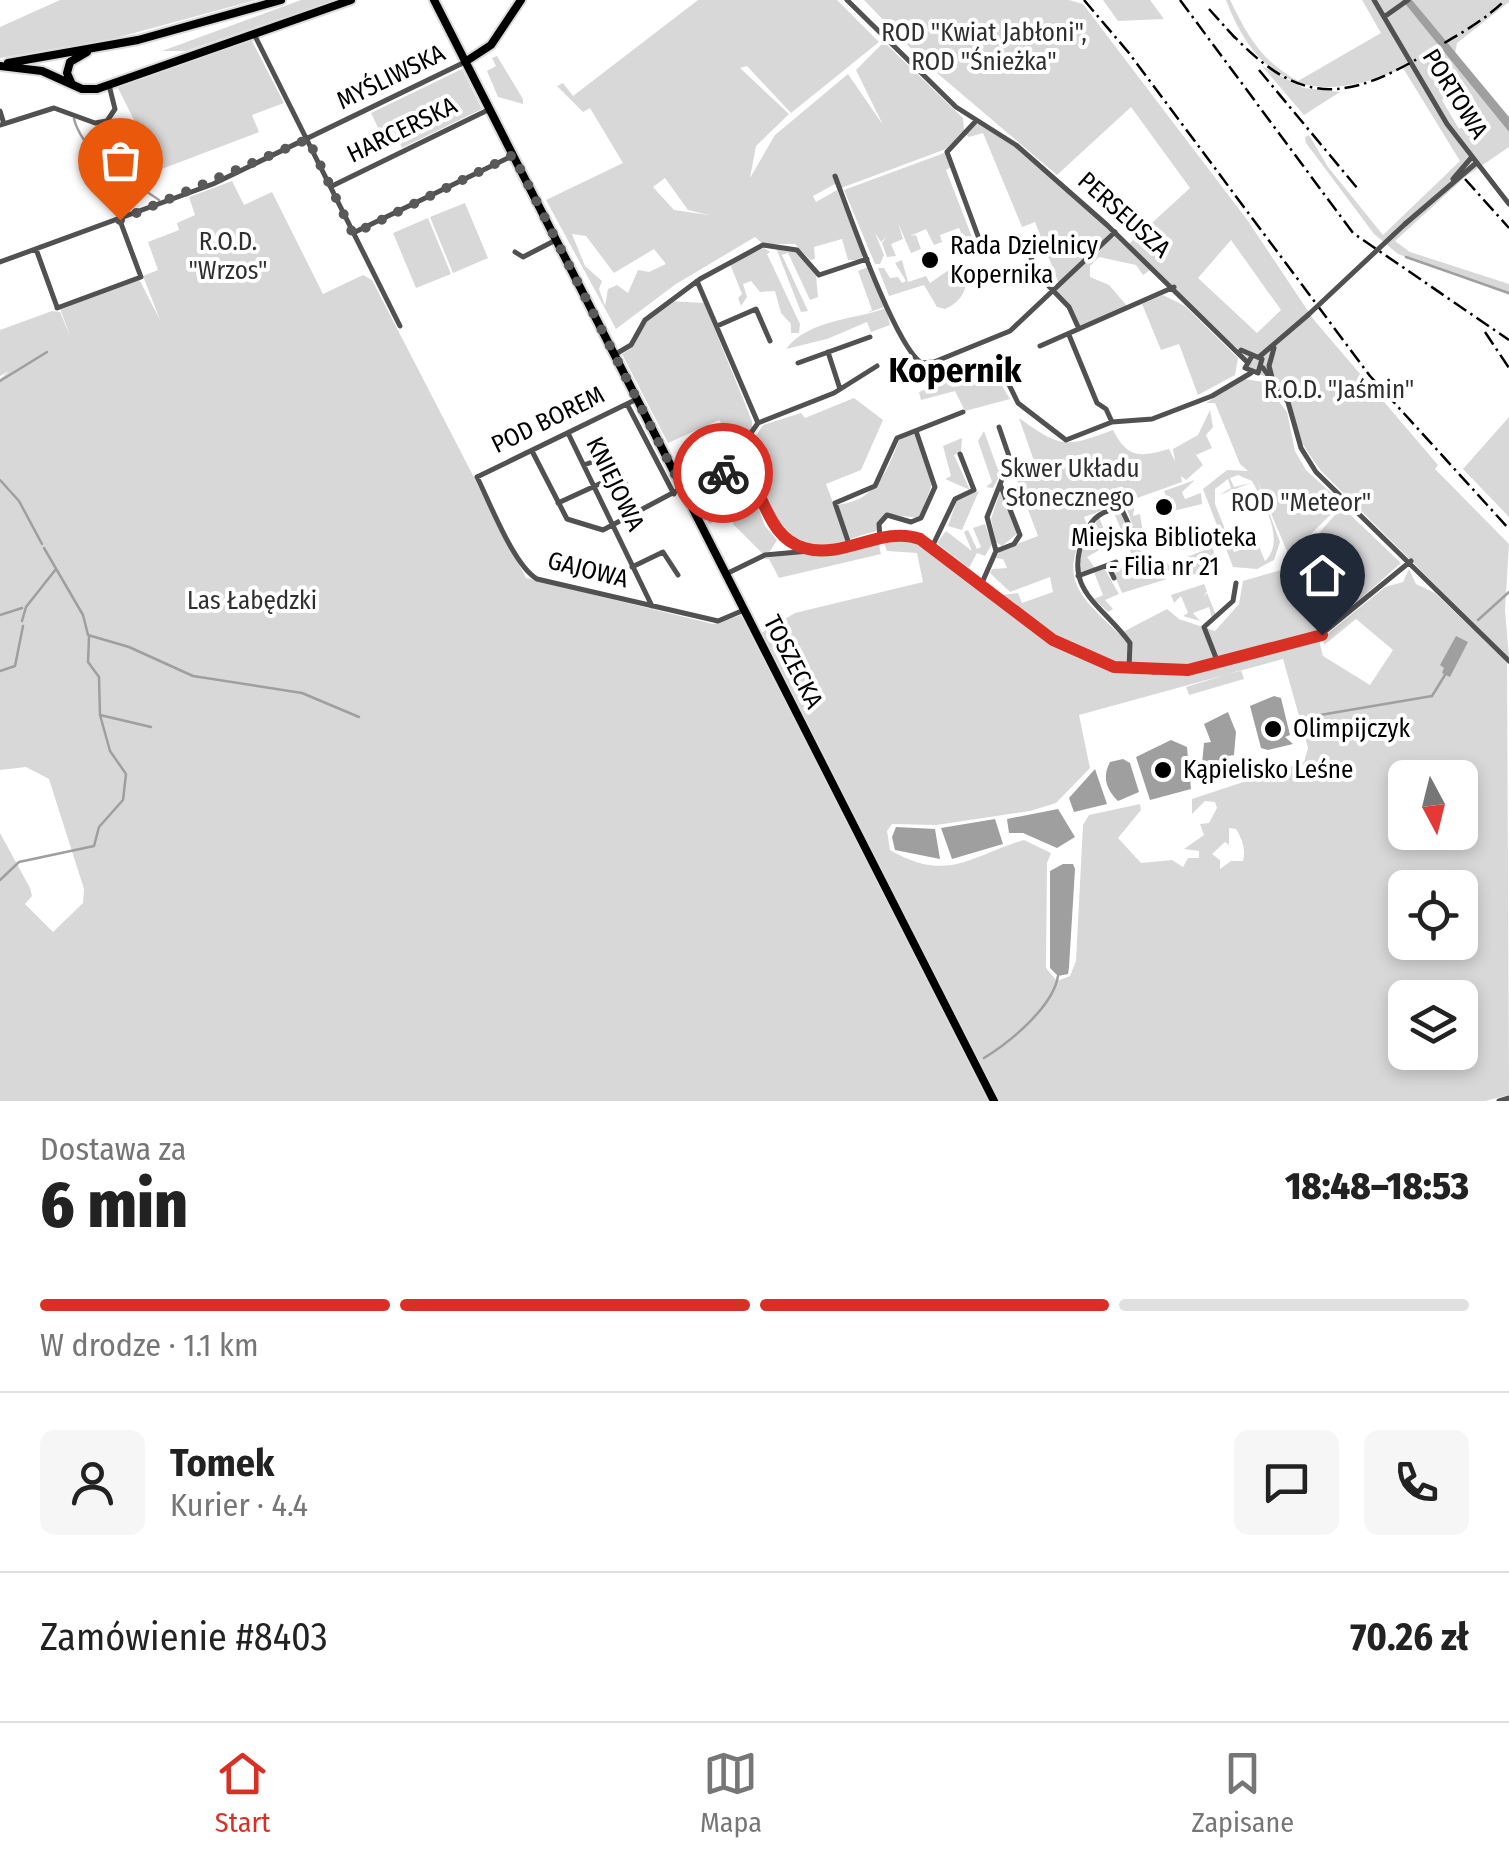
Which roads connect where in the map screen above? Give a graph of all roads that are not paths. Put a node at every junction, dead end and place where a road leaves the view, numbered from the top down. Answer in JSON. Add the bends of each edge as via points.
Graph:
{"nodes":[{"id":1,"x":351,"y":0,"type":"edge"},
{"id":2,"x":434,"y":0,"type":"edge"},
{"id":3,"x":522,"y":0,"type":"edge"},
{"id":4,"x":847,"y":0,"type":"edge"},
{"id":5,"x":1374,"y":0,"type":"edge"},
{"id":6,"x":1408,"y":0,"type":"edge"},
{"id":7,"x":274,"y":2,"type":"edge"},
{"id":8,"x":1384,"y":16,"type":"junction"},
{"id":9,"x":253,"y":32,"type":"junction"},
{"id":10,"x":92,"y":49,"type":"junction"},
{"id":11,"x":466,"y":62,"type":"junction"},
{"id":12,"x":0,"y":66,"type":"edge"},
{"id":13,"x":109,"y":85,"type":"junction"},
{"id":14,"x":74,"y":86,"type":"junction"},
{"id":15,"x":490,"y":109,"type":"junction"},
{"id":16,"x":0,"y":111,"type":"edge"},
{"id":17,"x":976,"y":122,"type":"junction"},
{"id":18,"x":2,"y":124,"type":"edge"},
{"id":19,"x":308,"y":139,"type":"junction"},
{"id":20,"x":513,"y":155,"type":"junction"},
{"id":21,"x":1472,"y":161,"type":"junction"},
{"id":22,"x":1480,"y":170,"type":"junction"},
{"id":23,"x":1465,"y":172,"type":"junction"},
{"id":24,"x":835,"y":176,"type":"dead end"},
{"id":25,"x":332,"y":186,"type":"junction"},
{"id":26,"x":1447,"y":187,"type":"junction"},
{"id":27,"x":1509,"y":204,"type":"edge"},
{"id":28,"x":120,"y":218,"type":"junction"},
{"id":29,"x":1114,"y":232,"type":"junction"},
{"id":30,"x":353,"y":234,"type":"junction"},
{"id":31,"x":978,"y":236,"type":"dead end"},
{"id":32,"x":556,"y":240,"type":"junction"},
{"id":33,"x":1017,"y":240,"type":"dead end"},
{"id":34,"x":36,"y":249,"type":"junction"},
{"id":35,"x":515,"y":252,"type":"dead end"},
{"id":36,"x":867,"y":259,"type":"junction"},
{"id":37,"x":0,"y":262,"type":"edge"},
{"id":38,"x":697,"y":281,"type":"junction"},
{"id":39,"x":1174,"y":287,"type":"junction"},
{"id":40,"x":1053,"y":294,"type":"junction"},
{"id":41,"x":400,"y":326,"type":"dead end"},
{"id":42,"x":718,"y":326,"type":"junction"},
{"id":43,"x":1079,"y":329,"type":"junction"},
{"id":44,"x":1069,"y":334,"type":"junction"},
{"id":45,"x":870,"y":336,"type":"dead end"},
{"id":46,"x":770,"y":340,"type":"dead end"},
{"id":47,"x":1040,"y":346,"type":"dead end"},
{"id":48,"x":1272,"y":348,"type":"junction"},
{"id":49,"x":828,"y":352,"type":"junction"},
{"id":50,"x":614,"y":355,"type":"junction"},
{"id":51,"x":996,"y":358,"type":"dead end"},
{"id":52,"x":798,"y":363,"type":"dead end"},
{"id":53,"x":1254,"y":364,"type":"junction"},
{"id":54,"x":876,"y":366,"type":"dead end"},
{"id":55,"x":1273,"y":383,"type":"junction"},
{"id":56,"x":840,"y":389,"type":"junction"},
{"id":57,"x":637,"y":399,"type":"junction"},
{"id":58,"x":627,"y":404,"type":"junction"},
{"id":59,"x":963,"y":412,"type":"dead end"},
{"id":60,"x":1112,"y":422,"type":"junction"},
{"id":61,"x":758,"y":423,"type":"junction"},
{"id":62,"x":1000,"y":427,"type":"dead end"},
{"id":63,"x":916,"y":431,"type":"junction"},
{"id":64,"x":568,"y":433,"type":"junction"},
{"id":65,"x":602,"y":439,"type":"dead end"},
{"id":66,"x":532,"y":451,"type":"junction"},
{"id":67,"x":960,"y":454,"type":"dead end"},
{"id":68,"x":611,"y":455,"type":"junction"},
{"id":69,"x":736,"y":464,"type":"junction"},
{"id":70,"x":584,"y":465,"type":"junction"},
{"id":71,"x":621,"y":474,"type":"junction"},
{"id":72,"x":477,"y":477,"type":"joint"},
{"id":73,"x":1000,"y":484,"type":"junction"},
{"id":74,"x":594,"y":485,"type":"junction"},
{"id":75,"x":628,"y":489,"type":"dead end"},
{"id":76,"x":680,"y":492,"type":"junction"},
{"id":77,"x":558,"y":503,"type":"junction"},
{"id":78,"x":613,"y":525,"type":"junction"},
{"id":79,"x":1132,"y":531,"type":"dead end"},
{"id":80,"x":880,"y":538,"type":"junction"},
{"id":81,"x":850,"y":545,"type":"junction"},
{"id":82,"x":932,"y":547,"type":"junction"},
{"id":83,"x":816,"y":550,"type":"junction"},
{"id":84,"x":996,"y":550,"type":"junction"},
{"id":85,"x":1411,"y":561,"type":"junction"},
{"id":86,"x":632,"y":567,"type":"junction"},
{"id":87,"x":678,"y":574,"type":"dead end"},
{"id":88,"x":726,"y":574,"type":"junction"},
{"id":89,"x":1078,"y":576,"type":"junction"},
{"id":90,"x":1114,"y":578,"type":"dead end"},
{"id":91,"x":1236,"y":584,"type":"dead end"},
{"id":92,"x":981,"y":585,"type":"junction"},
{"id":93,"x":652,"y":606,"type":"junction"},
{"id":94,"x":744,"y":610,"type":"junction"},
{"id":95,"x":1509,"y":661,"type":"edge"},
{"id":96,"x":1218,"y":663,"type":"junction"},
{"id":97,"x":1129,"y":670,"type":"junction"},
{"id":98,"x":1509,"y":1098,"type":"edge"},
{"id":99,"x":994,"y":1101,"type":"edge"},
{"id":100,"x":1498,"y":1101,"type":"edge"}],
"edges":[{"from":1,"to":9,"type":"main road"},
{"from":2,"to":11,"type":"main road","name":"TOSZECKA"},
{"from":3,"to":11,"type":"main road","via":[[492,45]]},
{"from":4,"to":17,"type":"street","name":"PERSEUSZA"},
{"from":5,"to":8,"type":"street","name":"PORTOWA"},
{"from":6,"to":8,"type":"street"},
{"from":7,"to":10,"type":"main road"},
{"from":8,"to":21,"type":"street","name":"PORTOWA"},
{"from":9,"to":13,"type":"main road"},
{"from":9,"to":19,"type":"street"},
{"from":10,"to":12,"type":"main road"},
{"from":10,"to":14,"type":"main road","via":[[70,62]]},
{"from":11,"to":15,"type":"main road","name":"TOSZECKA"},
{"from":11,"to":19,"type":"street","name":"MYŚLIWSKA"},
{"from":12,"to":14,"type":"main road","via":[[42,70]]},
{"from":13,"to":14,"type":"main road"},
{"from":13,"to":18,"type":"street","via":[[115,109],[106,121],[54,108]]},
{"from":15,"to":20,"type":"main road","name":"TOSZECKA"},
{"from":15,"to":25,"type":"street","name":"HARCERSKA"},
{"from":16,"to":18,"type":"street"},
{"from":17,"to":29,"type":"street","name":"PERSEUSZA","via":[[1016,145]]},
{"from":17,"to":31,"type":"street","via":[[946,154]]},
{"from":19,"to":25,"type":"street"},
{"from":19,"to":28,"type":"street","name":"MYŚLIWSKA"},
{"from":20,"to":30,"type":"street"},
{"from":20,"to":32,"type":"main road","name":"TOSZECKA"},
{"from":21,"to":22,"type":"street","name":"PORTOWA"},
{"from":21,"to":23,"type":"street"},
{"from":21,"to":26,"type":"street"},
{"from":22,"to":23,"type":"street"},
{"from":22,"to":27,"type":"street","name":"PORTOWA"},
{"from":23,"to":26,"type":"street"},
{"from":24,"to":36,"type":"street"},
{"from":25,"to":30,"type":"street"},
{"from":26,"to":48,"type":"street","bridge":true},
{"from":28,"to":34,"type":"street","name":"MYŚLIWSKA"},
{"from":28,"to":34,"type":"street","via":[[141,277],[58,309]]},
{"from":29,"to":39,"type":"street","name":"PERSEUSZA"},
{"from":29,"to":40,"type":"street"},
{"from":30,"to":41,"type":"street"},
{"from":32,"to":35,"type":"street","via":[[523,257]]},
{"from":32,"to":50,"type":"main road","name":"TOSZECKA"},
{"from":33,"to":40,"type":"street","via":[[1023,239]]},
{"from":34,"to":37,"type":"street","name":"MYŚLIWSKA"},
{"from":36,"to":38,"type":"street","via":[[819,276],[797,250],[763,246]]},
{"from":36,"to":40,"type":"street","via":[[921,363],[1004,334]]},
{"from":38,"to":42,"type":"street"},
{"from":38,"to":50,"type":"street","via":[[641,324],[632,345]]},
{"from":39,"to":43,"type":"street"},
{"from":39,"to":53,"type":"street","name":"PERSEUSZA"},
{"from":40,"to":43,"type":"street","via":[[1070,307]]},
{"from":42,"to":46,"type":"street","via":[[756,310]]},
{"from":42,"to":61,"type":"street"},
{"from":43,"to":44,"type":"street"},
{"from":44,"to":47,"type":"street"},
{"from":44,"to":60,"type":"street","via":[[1097,403]]},
{"from":45,"to":49,"type":"street"},
{"from":48,"to":53,"type":"street"},
{"from":48,"to":55,"type":"street"},
{"from":49,"to":52,"type":"street"},
{"from":49,"to":56,"type":"street"},
{"from":50,"to":57,"type":"main road","name":"TOSZECKA"},
{"from":51,"to":60,"type":"street","via":[[1014,399],[1059,438],[1078,438]]},
{"from":53,"to":55,"type":"street","name":"PERSEUSZA"},
{"from":53,"to":60,"type":"street","via":[[1236,382],[1152,419]]},
{"from":54,"to":56,"type":"street"},
{"from":55,"to":85,"type":"street","name":"PERSEUSZA","via":[[1290,406],[1310,464]]},
{"from":56,"to":61,"type":"street"},
{"from":57,"to":58,"type":"street","name":"POD BOREM"},
{"from":57,"to":76,"type":"main road","name":"TOSZECKA"},
{"from":58,"to":64,"type":"street","name":"POD BOREM"},
{"from":58,"to":76,"type":"street","name":"TOSZECKA"},
{"from":59,"to":63,"type":"street"},
{"from":61,"to":69,"type":"street"},
{"from":62,"to":73,"type":"street","via":[[1010,456]]},
{"from":63,"to":80,"type":"street","via":[[934,488],[918,521],[887,515]]},
{"from":63,"to":81,"type":"street","via":[[895,440],[875,486],[835,502]]},
{"from":64,"to":66,"type":"street","name":"POD BOREM"},
{"from":64,"to":70,"type":"street","name":"KNIEJOWA"},
{"from":65,"to":68,"type":"street"},
{"from":66,"to":72,"type":"street","name":"POD BOREM"},
{"from":66,"to":77,"type":"street"},
{"from":67,"to":82,"type":"street","via":[[974,490],[955,499]]},
{"from":68,"to":70,"type":"street"},
{"from":68,"to":71,"type":"street"},
{"from":69,"to":76,"type":"street"},
{"from":69,"to":83,"type":"street","via":[[778,530]]},
{"from":70,"to":74,"type":"street","name":"KNIEJOWA"},
{"from":71,"to":74,"type":"street"},
{"from":71,"to":75,"type":"street"},
{"from":72,"to":93,"type":"street","name":"GAJOWA","via":[[528,574]]},
{"from":73,"to":84,"type":"street","via":[[986,517]]},
{"from":73,"to":84,"type":"street","via":[[1020,535]]},
{"from":74,"to":77,"type":"street"},
{"from":74,"to":78,"type":"street","name":"KNIEJOWA"},
{"from":76,"to":78,"type":"street"},
{"from":76,"to":88,"type":"main road","name":"TOSZECKA"},
{"from":77,"to":78,"type":"street","via":[[567,519],[603,530]]},
{"from":78,"to":86,"type":"street","name":"KNIEJOWA"},
{"from":79,"to":89,"type":"street","via":[[1120,507],[1092,519],[1076,558]]},
{"from":80,"to":81,"type":"street"},
{"from":80,"to":82,"type":"street","via":[[908,536]]},
{"from":81,"to":83,"type":"street"},
{"from":82,"to":92,"type":"street"},
{"from":83,"to":88,"type":"street","via":[[765,556]]},
{"from":84,"to":92,"type":"street"},
{"from":85,"to":95,"type":"street","name":"PERSEUSZA"},
{"from":85,"to":96,"type":"street","via":[[1322,635]]},
{"from":86,"to":87,"type":"street","via":[[663,552]]},
{"from":86,"to":93,"type":"street","name":"KNIEJOWA"},
{"from":88,"to":94,"type":"main road","name":"TOSZECKA"},
{"from":89,"to":90,"type":"street","via":[[1112,563]]},
{"from":89,"to":97,"type":"street","via":[[1090,602],[1130,643]]},
{"from":91,"to":96,"type":"street","via":[[1233,601],[1200,628]]},
{"from":92,"to":97,"type":"street","via":[[1062,646]]},
{"from":93,"to":94,"type":"street","name":"GAJOWA","via":[[718,620]]},
{"from":94,"to":99,"type":"main road","name":"TOSZECKA"},
{"from":96,"to":97,"type":"street","via":[[1169,672]]},
{"from":98,"to":100,"type":"street"}]}
